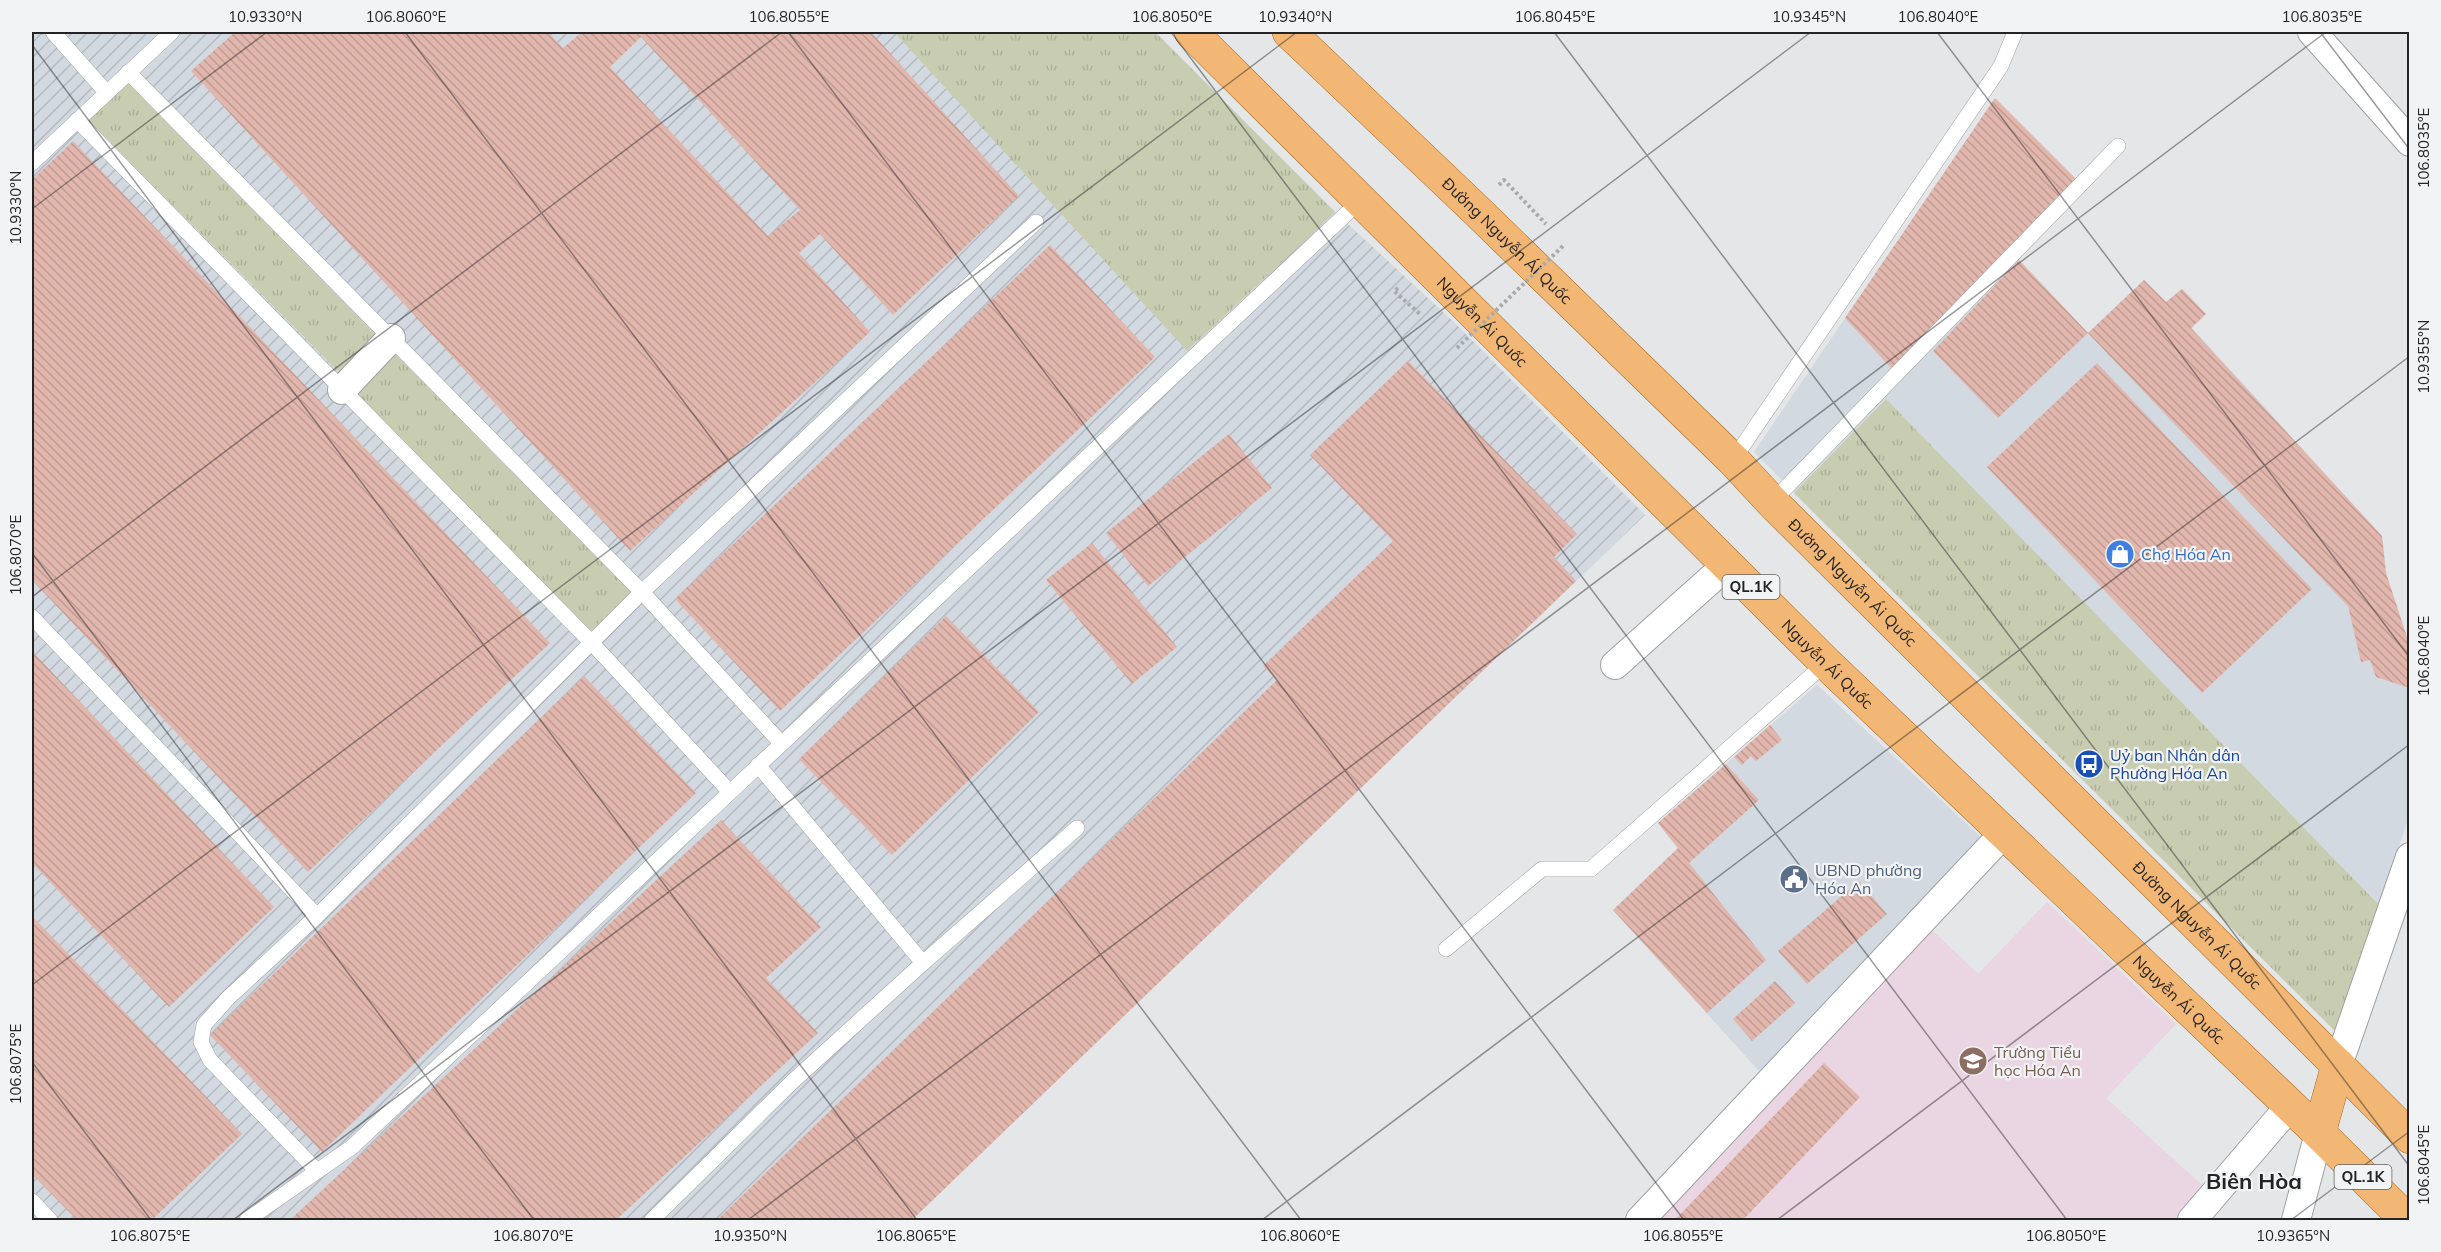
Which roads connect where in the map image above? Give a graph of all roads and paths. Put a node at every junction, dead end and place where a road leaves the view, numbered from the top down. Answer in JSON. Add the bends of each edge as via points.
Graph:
{"nodes":[{"id":1,"x":53,"y":32,"type":"edge"},
{"id":2,"x":172,"y":32,"type":"edge"},
{"id":3,"x":1191,"y":32,"type":"edge"},
{"id":4,"x":1289,"y":32,"type":"edge"},
{"id":5,"x":2015,"y":32,"type":"edge"},
{"id":6,"x":2312,"y":32,"type":"edge"},
{"id":7,"x":128,"y":72,"type":"junction"},
{"id":8,"x":106,"y":92,"type":"junction"},
{"id":9,"x":77,"y":120,"type":"junction"},
{"id":10,"x":2409,"y":142,"type":"edge"},
{"id":11,"x":2118,"y":146,"type":"dead end"},
{"id":12,"x":32,"y":163,"type":"edge"},
{"id":13,"x":1504,"y":180,"type":"dead end"},
{"id":14,"x":1360,"y":201,"type":"junction"},
{"id":15,"x":1036,"y":222,"type":"dead end"},
{"id":16,"x":1550,"y":228,"type":"dead end"},
{"id":17,"x":1557,"y":236,"type":"dead end"},
{"id":18,"x":391,"y":338,"type":"junction"},
{"id":19,"x":1457,"y":348,"type":"dead end"},
{"id":20,"x":342,"y":390,"type":"junction"},
{"id":21,"x":1733,"y":460,"type":"junction"},
{"id":22,"x":1772,"y":502,"type":"junction"},
{"id":23,"x":1728,"y":564,"type":"junction"},
{"id":24,"x":642,"y":592,"type":"junction"},
{"id":25,"x":32,"y":617,"type":"edge"},
{"id":26,"x":591,"y":642,"type":"junction"},
{"id":27,"x":1826,"y":663,"type":"junction"},
{"id":28,"x":1616,"y":665,"type":"dead end"},
{"id":29,"x":781,"y":743,"type":"junction"},
{"id":30,"x":758,"y":765,"type":"junction"},
{"id":31,"x":729,"y":791,"type":"junction"},
{"id":32,"x":1077,"y":828,"type":"dead end"},
{"id":33,"x":2005,"y":832,"type":"junction"},
{"id":34,"x":2409,"y":857,"type":"edge"},
{"id":35,"x":317,"y":916,"type":"junction"},
{"id":36,"x":1446,"y":949,"type":"dead end"},
{"id":37,"x":923,"y":963,"type":"junction"},
{"id":38,"x":2338,"y":1065,"type":"junction"},
{"id":39,"x":2290,"y":1106,"type":"junction"},
{"id":40,"x":2319,"y":1133,"type":"junction"},
{"id":41,"x":2409,"y":1137,"type":"edge"},
{"id":42,"x":317,"y":1171,"type":"junction"},
{"id":43,"x":32,"y":1202,"type":"edge"},
{"id":44,"x":50,"y":1221,"type":"edge"},
{"id":45,"x":248,"y":1221,"type":"edge"},
{"id":46,"x":652,"y":1221,"type":"edge"},
{"id":47,"x":1640,"y":1221,"type":"edge"},
{"id":48,"x":2192,"y":1221,"type":"edge"},
{"id":49,"x":2296,"y":1221,"type":"edge"},
{"id":50,"x":2407,"y":1221,"type":"edge"}],
"edges":[{"from":1,"to":8,"type":"lane"},
{"from":2,"to":7,"type":"lane"},
{"from":3,"to":14,"type":"main road","name":"Nguyễn Ái Quốc","number":"QL.1K"},
{"from":4,"to":21,"type":"main road","name":"Đường Nguyễn Ái Quốc"},
{"from":5,"to":21,"type":"lane","via":[[2001,66]]},
{"from":6,"to":10,"type":"street"},
{"from":7,"to":8,"type":"lane"},
{"from":7,"to":18,"type":"lane"},
{"from":8,"to":9,"type":"lane"},
{"from":9,"to":12,"type":"lane"},
{"from":9,"to":20,"type":"lane"},
{"from":11,"to":22,"type":"lane"},
{"from":13,"to":16,"type":"path"},
{"from":14,"to":23,"type":"main road","name":"Nguyễn Ái Quốc","number":"QL.1K"},
{"from":14,"to":29,"type":"lane"},
{"from":15,"to":24,"type":"lane"},
{"from":17,"to":19,"type":"path","bridge":true,"via":[[1565,244]]},
{"from":18,"to":20,"type":"street"},
{"from":18,"to":24,"type":"lane"},
{"from":20,"to":26,"type":"lane"},
{"from":21,"to":22,"type":"main road","name":"Đường Nguyễn Ái Quốc"},
{"from":22,"to":38,"type":"main road","name":"Đường Nguyễn Ái Quốc"},
{"from":23,"to":27,"type":"main road","name":"Nguyễn Ái Quốc","number":"QL.1K"},
{"from":23,"to":28,"type":"street"},
{"from":24,"to":26,"type":"lane"},
{"from":24,"to":29,"type":"lane"},
{"from":25,"to":35,"type":"lane"},
{"from":26,"to":31,"type":"lane"},
{"from":26,"to":35,"type":"lane"},
{"from":27,"to":33,"type":"main road","name":"Nguyễn Ái Quốc","number":"QL.1K"},
{"from":27,"to":36,"type":"lane","via":[[1591,869],[1542,869]]},
{"from":29,"to":30,"type":"lane"},
{"from":30,"to":31,"type":"lane"},
{"from":30,"to":37,"type":"lane"},
{"from":31,"to":42,"type":"lane","via":[[352,1147]]},
{"from":32,"to":37,"type":"lane"},
{"from":33,"to":39,"type":"main road","name":"Nguyễn Ái Quốc","number":"QL.1K"},
{"from":33,"to":47,"type":"street"},
{"from":34,"to":38,"type":"street"},
{"from":35,"to":42,"type":"lane","via":[[228,998],[204,1025],[201,1042],[210,1060]]},
{"from":37,"to":46,"type":"lane","via":[[792,1082]]},
{"from":38,"to":40,"type":"main road"},
{"from":38,"to":41,"type":"main road","name":"Đường Nguyễn Ái Quốc"},
{"from":39,"to":40,"type":"main road","name":"Nguyễn Ái Quốc","number":"QL.1K"},
{"from":39,"to":48,"type":"street"},
{"from":40,"to":49,"type":"street"},
{"from":40,"to":50,"type":"main road","number":"QL.1K"},
{"from":42,"to":45,"type":"lane"},
{"from":43,"to":44,"type":"lane"}]}
